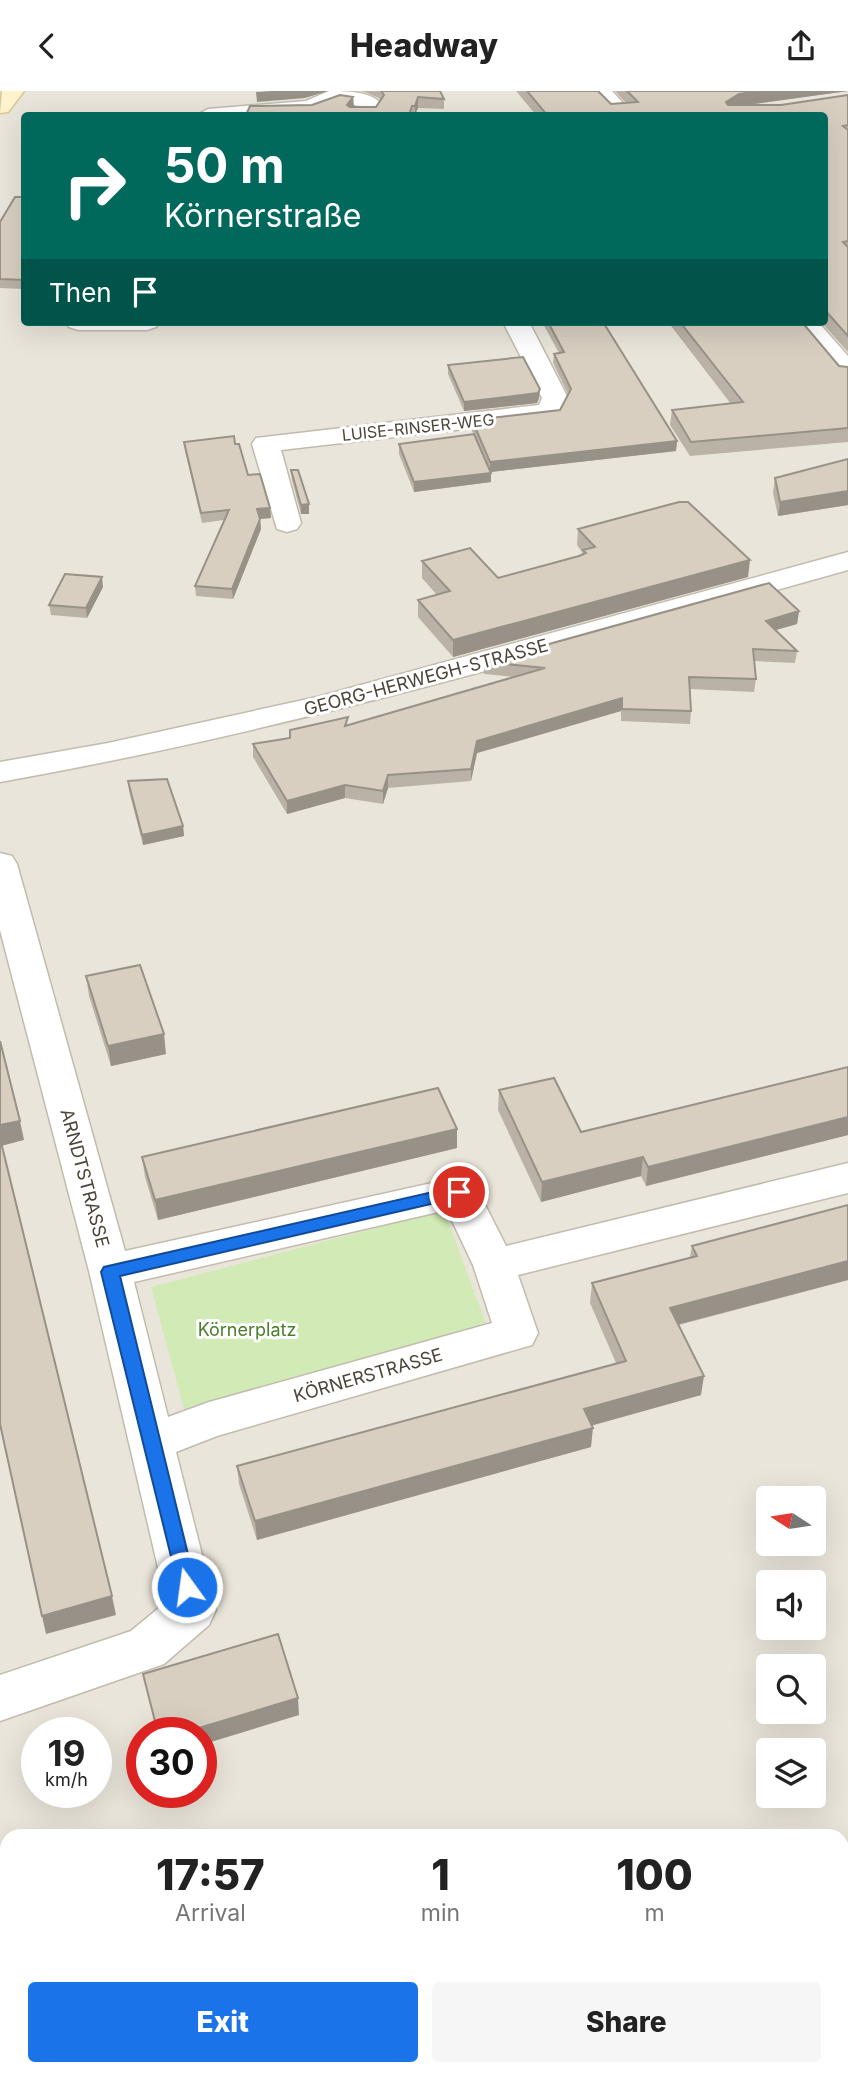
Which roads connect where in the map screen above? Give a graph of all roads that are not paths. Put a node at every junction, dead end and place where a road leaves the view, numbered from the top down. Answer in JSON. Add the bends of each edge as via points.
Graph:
{"nodes":[{"id":1,"x":13,"y":91,"type":"edge"},
{"id":2,"x":206,"y":91,"type":"edge"},
{"id":3,"x":600,"y":91,"type":"edge"},
{"id":4,"x":0,"y":107,"type":"edge"},
{"id":5,"x":317,"y":111,"type":"edge"},
{"id":6,"x":208,"y":112,"type":"edge"},
{"id":7,"x":290,"y":112,"type":"edge"},
{"id":8,"x":367,"y":112,"type":"edge"},
{"id":9,"x":620,"y":112,"type":"edge"},
{"id":10,"x":518,"y":326,"type":"edge"},
{"id":11,"x":808,"y":326,"type":"edge"},
{"id":12,"x":848,"y":372,"type":"edge"},
{"id":13,"x":287,"y":523,"type":"dead end"},
{"id":14,"x":848,"y":561,"type":"edge"},
{"id":15,"x":0,"y":772,"type":"edge"},
{"id":16,"x":0,"y":864,"type":"edge"},
{"id":17,"x":848,"y":1178,"type":"edge"},
{"id":18,"x":494,"y":1265,"type":"junction"},
{"id":19,"x":110,"y":1272,"type":"junction"},
{"id":20,"x":151,"y":1443,"type":"junction"},
{"id":21,"x":0,"y":1698,"type":"edge"}],
"edges":[{"from":1,"to":4,"type":"main road"},
{"from":2,"to":6,"type":"street"},
{"from":3,"to":9,"type":"street"},
{"from":5,"to":7,"type":"street"},
{"from":5,"to":8,"type":"street","via":[[318,100],[336,95],[357,96],[371,104]]},
{"from":10,"to":13,"type":"street","name":"LUISE-RINSER-WEG","via":[[555,398],[550,412],[266,445]]},
{"from":11,"to":12,"type":"street"},
{"from":14,"to":15,"type":"street","name":"GEORG-HERWEGH-STRASSE","via":[[282,716],[97,757]]},
{"from":16,"to":19,"type":"street","name":"ARNDTSTRASSE"},
{"from":17,"to":18,"type":"street"},
{"from":18,"to":19,"type":"street","name":"KÖRNERSTRASSE","via":[[459,1192]]},
{"from":18,"to":20,"type":"street","name":"KÖRNERSTRASSE","via":[[517,1333],[209,1420]]},
{"from":19,"to":20,"type":"street","name":"ARNDTSTRASSE"},
{"from":20,"to":21,"type":"street","name":"ARNDTSTRASSE","via":[[192,1610],[147,1648]]}]}
